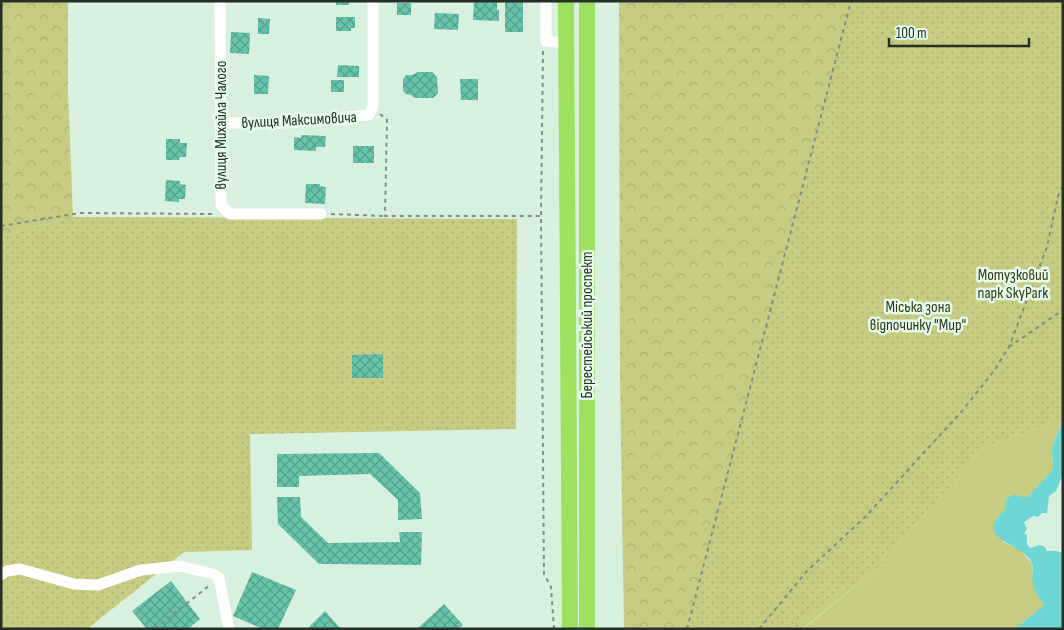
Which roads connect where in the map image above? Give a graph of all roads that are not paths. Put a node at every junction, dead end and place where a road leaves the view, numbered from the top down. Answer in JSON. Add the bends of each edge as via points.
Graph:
{"nodes":[{"id":1,"x":220,"y":1,"type":"edge"},
{"id":2,"x":373,"y":1,"type":"edge"},
{"id":3,"x":546,"y":1,"type":"edge"},
{"id":4,"x":566,"y":1,"type":"edge"},
{"id":5,"x":587,"y":1,"type":"edge"},
{"id":6,"x":566,"y":43,"type":"junction"},
{"id":7,"x":220,"y":123,"type":"junction"},
{"id":8,"x":321,"y":214,"type":"road end"},
{"id":9,"x":1,"y":575,"type":"edge"},
{"id":10,"x":229,"y":629,"type":"edge"},
{"id":11,"x":570,"y":629,"type":"edge"},
{"id":12,"x":587,"y":629,"type":"edge"}],
"edges":[{"from":1,"to":7,"type":"street","name":"вулиця Михайла Чалого"},
{"from":2,"to":7,"type":"street","name":"вулиця Максимовича","via":[[372,112],[366,116],[282,123]]},
{"from":3,"to":6,"type":"street","via":[[546,41]]},
{"from":4,"to":6,"type":"highway","name":"Берестейський проспект"},
{"from":5,"to":12,"type":"highway","name":"Берестейський проспект"},
{"from":6,"to":11,"type":"highway","name":"Берестейський проспект"},
{"from":7,"to":8,"type":"street","name":"вулиця Михайла Чалого","via":[[221,205],[230,214]]},
{"from":9,"to":10,"type":"street","via":[[20,569],[74,584],[98,585],[141,570],[180,566],[214,574],[219,578]]}]}
